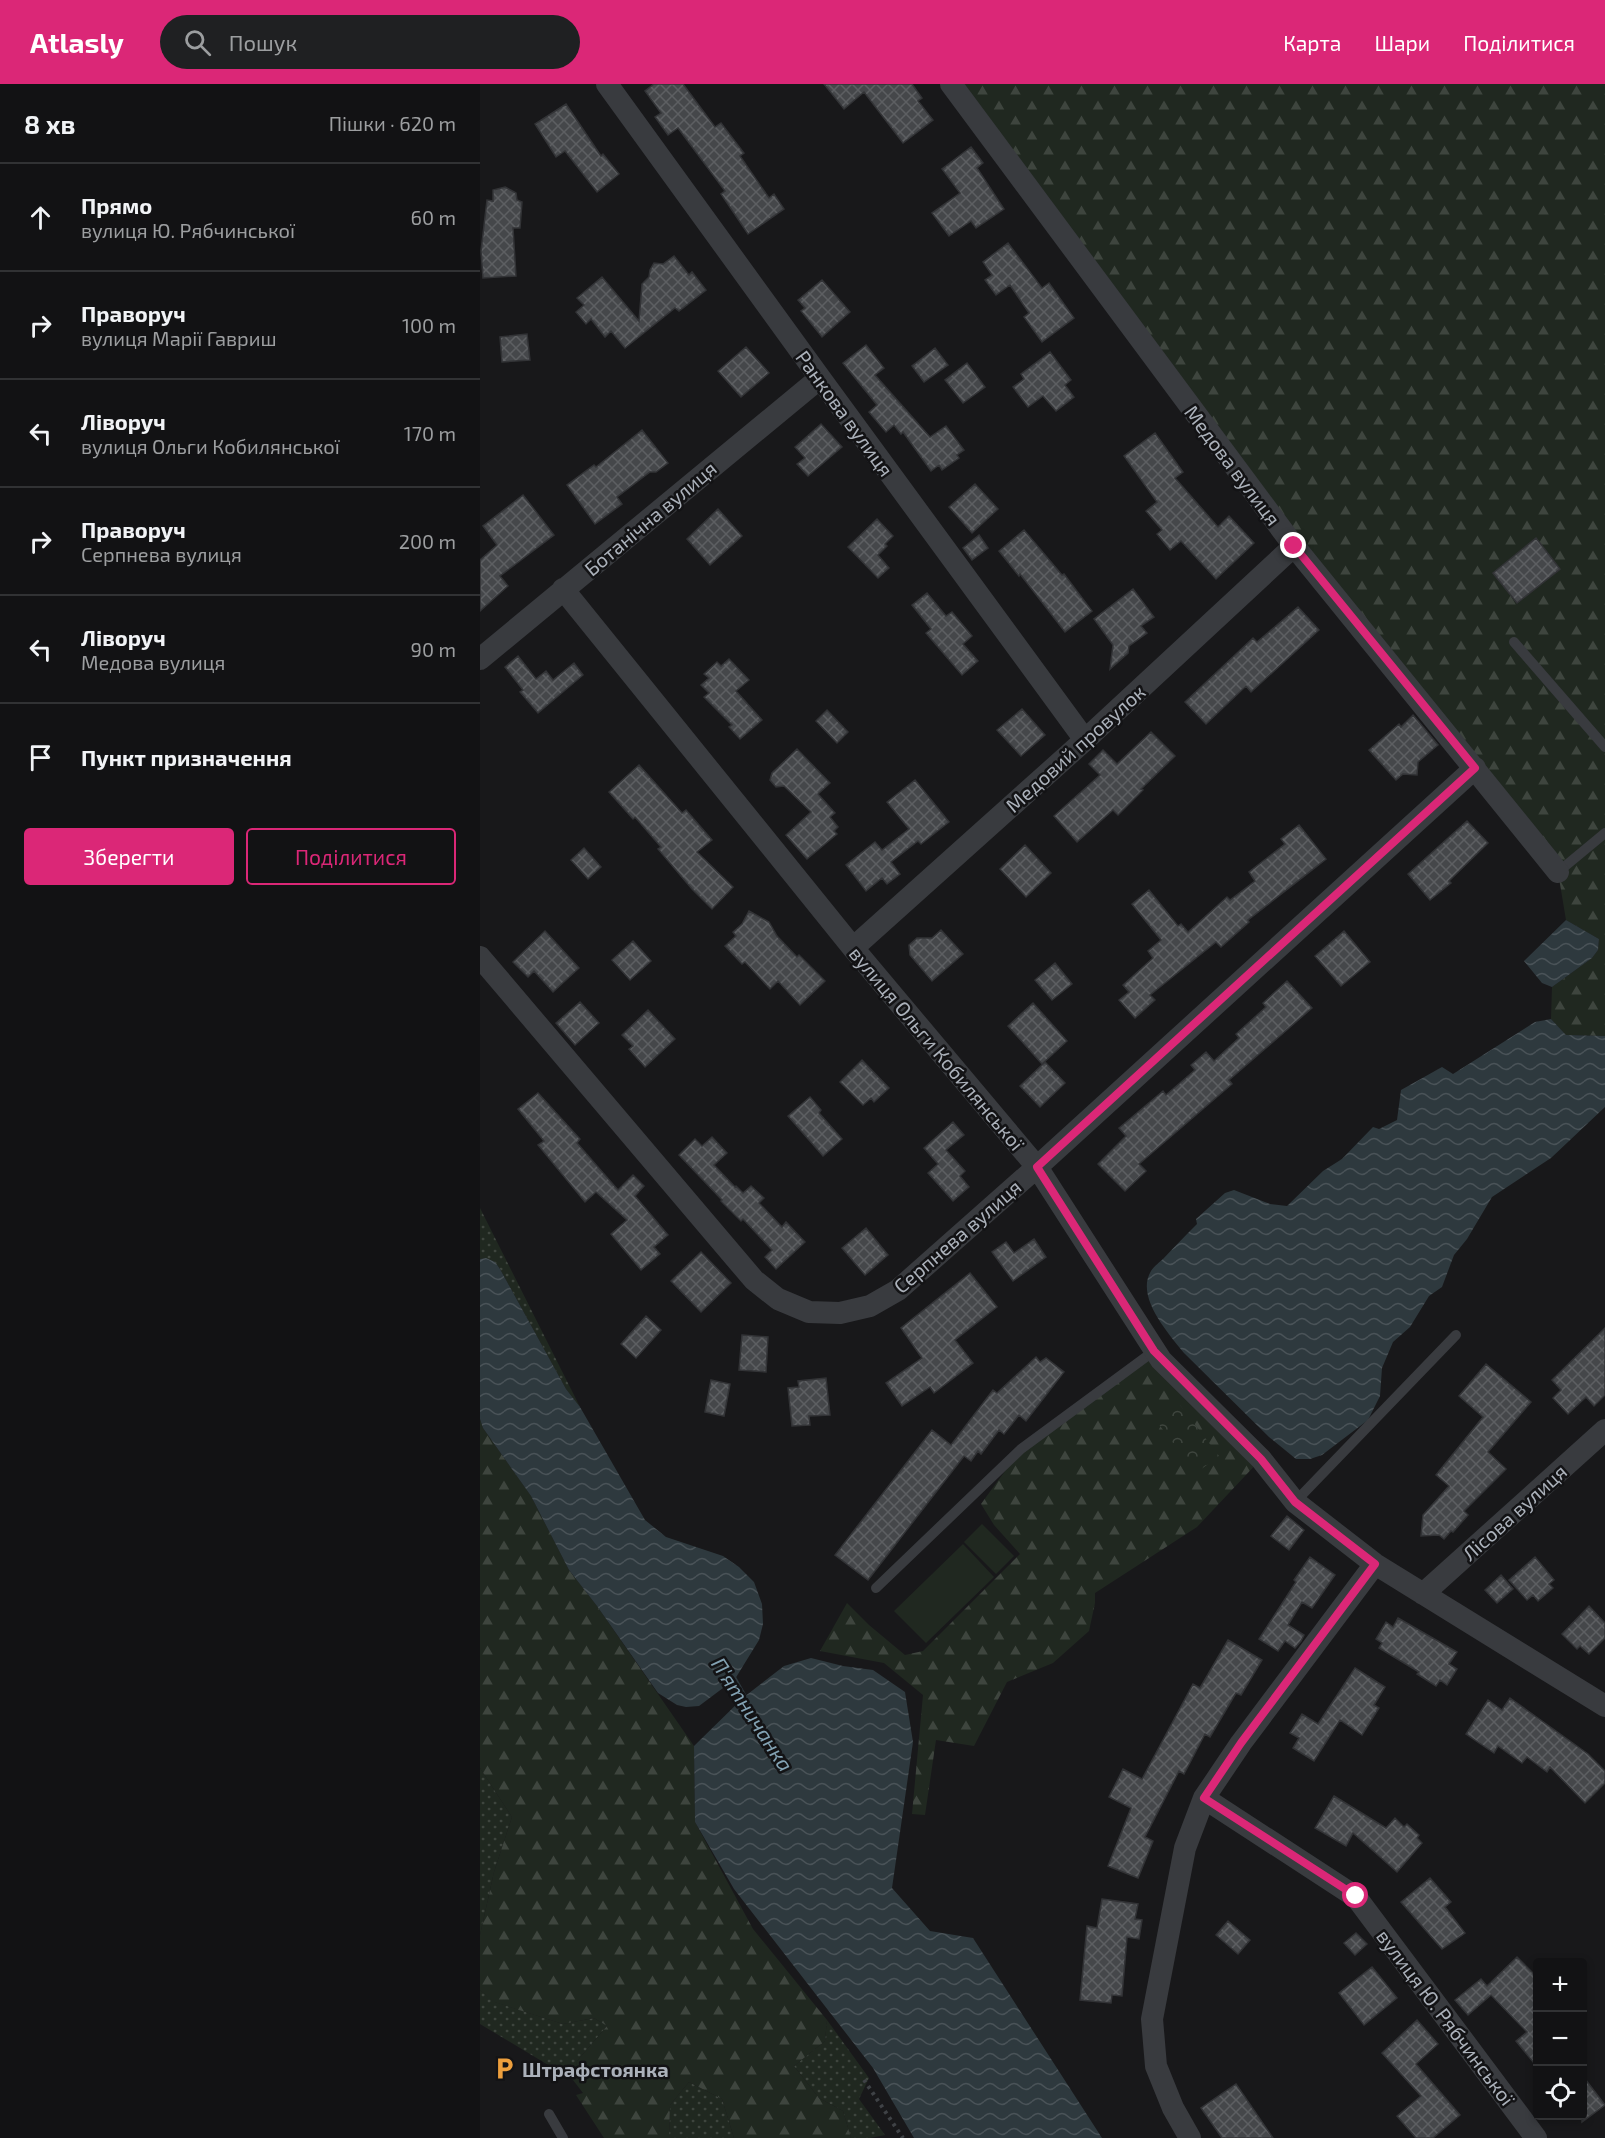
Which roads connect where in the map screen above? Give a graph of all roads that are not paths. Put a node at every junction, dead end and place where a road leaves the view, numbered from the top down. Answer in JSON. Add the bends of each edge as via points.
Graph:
{"nodes":[{"id":1,"x":607,"y":84,"type":"edge"},
{"id":2,"x":951,"y":84,"type":"edge"},
{"id":3,"x":819,"y":378,"type":"junction"},
{"id":4,"x":1294,"y":546,"type":"junction"},
{"id":5,"x":563,"y":589,"type":"junction"},
{"id":6,"x":1514,"y":642,"type":"dead end"},
{"id":7,"x":480,"y":659,"type":"edge"},
{"id":8,"x":1085,"y":740,"type":"junction"},
{"id":9,"x":1605,"y":747,"type":"edge"},
{"id":10,"x":1475,"y":768,"type":"junction"},
{"id":11,"x":1605,"y":833,"type":"edge"},
{"id":12,"x":1558,"y":872,"type":"joint"},
{"id":13,"x":853,"y":948,"type":"junction"},
{"id":14,"x":480,"y":957,"type":"edge"},
{"id":15,"x":1037,"y":1167,"type":"junction"},
{"id":16,"x":1456,"y":1335,"type":"dead end"},
{"id":17,"x":1154,"y":1351,"type":"junction"},
{"id":18,"x":1605,"y":1430,"type":"edge"},
{"id":19,"x":1295,"y":1502,"type":"junction"},
{"id":20,"x":1375,"y":1564,"type":"junction"},
{"id":21,"x":876,"y":1588,"type":"dead end"},
{"id":22,"x":1423,"y":1594,"type":"junction"},
{"id":23,"x":1605,"y":1706,"type":"edge"},
{"id":24,"x":1204,"y":1798,"type":"junction"},
{"id":25,"x":549,"y":2114,"type":"dead end"},
{"id":26,"x":563,"y":2138,"type":"edge"},
{"id":27,"x":1190,"y":2138,"type":"edge"},
{"id":28,"x":1536,"y":2138,"type":"edge"}],
"edges":[{"from":1,"to":3,"type":"street","name":"Ранкова вулиця"},
{"from":2,"to":4,"type":"street","name":"Медова вулиця"},
{"from":3,"to":5,"type":"street","name":"Ботанічна вулиця"},
{"from":3,"to":8,"type":"street","name":"Ранкова вулиця"},
{"from":4,"to":8,"type":"street","name":"Медовий провулок"},
{"from":4,"to":10,"type":"street","name":"Медова вулиця"},
{"from":5,"to":7,"type":"street","name":"Ботанічна вулиця"},
{"from":5,"to":13,"type":"street","name":"вулиця Ольги Кобилянської"},
{"from":6,"to":9,"type":"lane"},
{"from":8,"to":13,"type":"street","name":"Медовий провулок"},
{"from":10,"to":12,"type":"street","name":"Медова вулиця"},
{"from":10,"to":15,"type":"street","name":"Серпнева вулиця"},
{"from":11,"to":12,"type":"lane","name":"Медова вулиця"},
{"from":13,"to":15,"type":"street","name":"вулиця Ольги Кобилянської"},
{"from":14,"to":15,"type":"street","name":"Серпнева вулиця","via":[[754,1280],[778,1299],[809,1312],[840,1313],[870,1306],[898,1290]]},
{"from":15,"to":17,"type":"street","name":"вулиця Ольги Кобилянської"},
{"from":16,"to":19,"type":"lane"},
{"from":17,"to":19,"type":"street","name":"вулиця Ольги Кобилянської","via":[[1261,1459]]},
{"from":17,"to":21,"type":"lane","via":[[1020,1449]]},
{"from":18,"to":22,"type":"street","name":"Лісова вулиця"},
{"from":19,"to":20,"type":"street","name":"вулиця Ольги Кобилянської"},
{"from":20,"to":22,"type":"street","name":"вулиця Ольги Кобилянської"},
{"from":20,"to":24,"type":"street"},
{"from":22,"to":23,"type":"street","name":"вулиця Ольги Кобилянської"},
{"from":24,"to":27,"type":"street","via":[[1185,1848],[1152,2019],[1156,2066]]},
{"from":24,"to":28,"type":"street","name":"вулиця Ю. Рябчинської","via":[[1356,1896]]},
{"from":25,"to":26,"type":"lane"}]}
